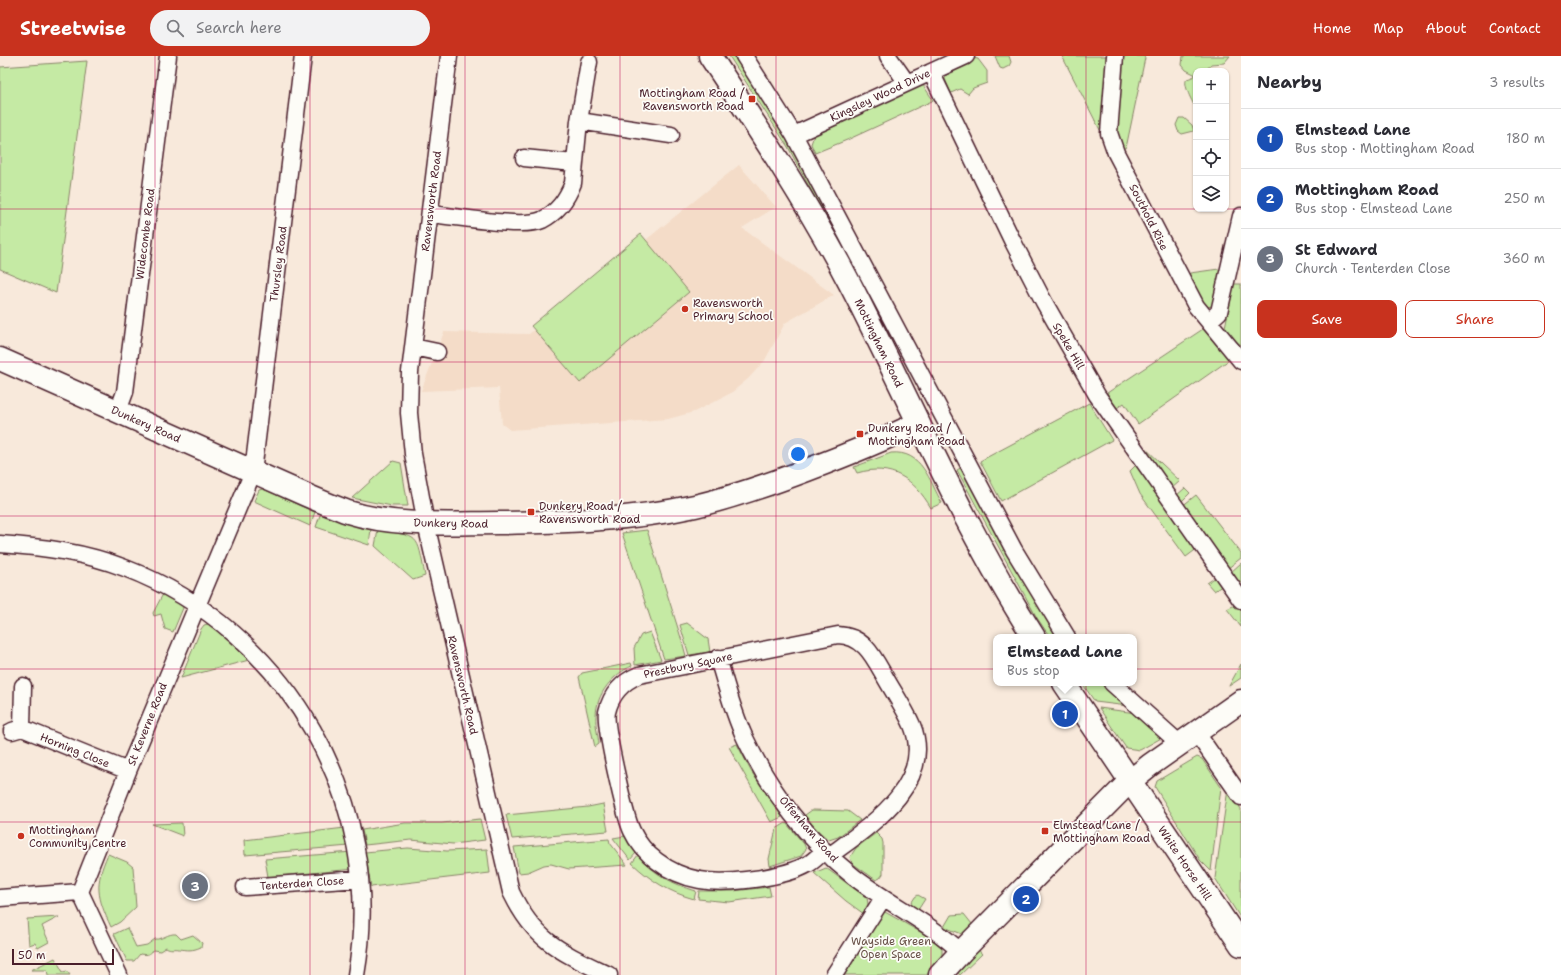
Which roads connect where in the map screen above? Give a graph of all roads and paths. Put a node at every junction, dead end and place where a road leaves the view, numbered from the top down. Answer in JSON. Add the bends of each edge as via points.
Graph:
{"nodes":[{"id":1,"x":168,"y":56,"type":"edge"},
{"id":2,"x":303,"y":56,"type":"edge"},
{"id":3,"x":449,"y":56,"type":"edge"},
{"id":4,"x":710,"y":56,"type":"edge"},
{"id":5,"x":744,"y":56,"type":"edge"},
{"id":6,"x":888,"y":56,"type":"edge"},
{"id":7,"x":966,"y":56,"type":"edge"},
{"id":8,"x":1115,"y":56,"type":"edge"},
{"id":9,"x":589,"y":62,"type":"dead end"},
{"id":10,"x":931,"y":72,"type":"junction"},
{"id":11,"x":907,"y":83,"type":"junction"},
{"id":12,"x":579,"y":121,"type":"junction"},
{"id":13,"x":670,"y":135,"type":"dead end"},
{"id":14,"x":794,"y":135,"type":"junction"},
{"id":15,"x":524,"y":158,"type":"dead end"},
{"id":16,"x":574,"y":163,"type":"junction"},
{"id":17,"x":430,"y":214,"type":"junction"},
{"id":18,"x":1241,"y":216,"type":"edge"},
{"id":19,"x":1209,"y":321,"type":"junction"},
{"id":20,"x":413,"y":347,"type":"junction"},
{"id":21,"x":437,"y":352,"type":"dead end"},
{"id":22,"x":0,"y":359,"type":"edge"},
{"id":23,"x":1241,"y":361,"type":"edge"},
{"id":24,"x":118,"y":411,"type":"junction"},
{"id":25,"x":918,"y":423,"type":"junction"},
{"id":26,"x":253,"y":472,"type":"junction"},
{"id":27,"x":426,"y":524,"type":"junction"},
{"id":28,"x":0,"y":544,"type":"edge"},
{"id":29,"x":1241,"y":600,"type":"edge"},
{"id":30,"x":196,"y":605,"type":"junction"},
{"id":31,"x":1032,"y":634,"type":"edge"},
{"id":32,"x":1065,"y":634,"type":"edge"},
{"id":33,"x":718,"y":658,"type":"junction"},
{"id":34,"x":23,"y":686,"type":"dead end"},
{"id":35,"x":1066,"y":686,"type":"edge"},
{"id":36,"x":1116,"y":686,"type":"edge"},
{"id":37,"x":1241,"y":701,"type":"edge"},
{"id":38,"x":1188,"y":738,"type":"junction"},
{"id":39,"x":128,"y":771,"type":"junction"},
{"id":40,"x":1129,"y":782,"type":"junction"},
{"id":41,"x":1241,"y":798,"type":"edge"},
{"id":42,"x":827,"y":853,"type":"junction"},
{"id":43,"x":360,"y":879,"type":"junction"},
{"id":44,"x":245,"y":887,"type":"dead end"},
{"id":45,"x":80,"y":892,"type":"junction"},
{"id":46,"x":0,"y":898,"type":"edge"},
{"id":47,"x":883,"y":898,"type":"junction"},
{"id":48,"x":1241,"y":945,"type":"edge"},
{"id":49,"x":961,"y":952,"type":"junction"},
{"id":50,"x":114,"y":973,"type":"edge"},
{"id":51,"x":356,"y":975,"type":"edge"},
{"id":52,"x":609,"y":975,"type":"edge"},
{"id":53,"x":834,"y":975,"type":"edge"},
{"id":54,"x":940,"y":975,"type":"edge"}],
"edges":[{"from":1,"to":24,"type":"street","name":"Widecombe Road","via":[[125,392]]},
{"from":2,"to":26,"type":"street","name":"Thursley Road"},
{"from":3,"to":17,"type":"street","name":"Ravensworth Road"},
{"from":4,"to":25,"type":"street","name":"Mottingham Road","via":[[775,153],[849,283]]},
{"from":5,"to":14,"type":"street","name":"Mottingham Road"},
{"from":6,"to":11,"type":"street"},
{"from":7,"to":10,"type":"street","name":"Kingsley Wood Drive"},
{"from":8,"to":19,"type":"street","name":"Southold Rise","via":[[1109,132],[1116,153],[1196,306]]},
{"from":9,"to":12,"type":"street"},
{"from":10,"to":11,"type":"street","name":"Kingsley Wood Drive"},
{"from":10,"to":29,"type":"street","name":"Speke Hill","via":[[1022,260],[1097,395]]},
{"from":11,"to":14,"type":"street","name":"Kingsley Wood Drive"},
{"from":12,"to":13,"type":"street"},
{"from":12,"to":16,"type":"street"},
{"from":14,"to":32,"type":"street","name":"Mottingham Road","via":[[1014,550]]},
{"from":15,"to":16,"type":"street"},
{"from":16,"to":17,"type":"street","via":[[573,183],[567,198],[560,207],[542,220],[529,223],[507,222]]},
{"from":17,"to":20,"type":"street","name":"Ravensworth Road"},
{"from":18,"to":19,"type":"street","via":[[1219,312]]},
{"from":19,"to":23,"type":"street","name":"Southold Rise"},
{"from":20,"to":21,"type":"street"},
{"from":20,"to":27,"type":"street","name":"Ravensworth Road","via":[[409,413],[413,454]]},
{"from":22,"to":24,"type":"street","name":"Dunkery Road"},
{"from":24,"to":26,"type":"street","name":"Dunkery Road"},
{"from":25,"to":27,"type":"street","name":"Dunkery Road","via":[[861,449],[768,485],[693,506],[633,515],[550,522]]},
{"from":25,"to":31,"type":"street","name":"Mottingham Road","via":[[992,568]]},
{"from":26,"to":27,"type":"street","name":"Dunkery Road","via":[[348,512],[392,521]]},
{"from":26,"to":30,"type":"street","name":"St Keverne Road"},
{"from":27,"to":52,"type":"street","name":"Ravensworth Road","via":[[511,892],[520,910],[553,947]]},
{"from":28,"to":30,"type":"street","via":[[43,547],[87,555],[125,568],[168,588]]},
{"from":30,"to":39,"type":"street","name":"St Keverne Road"},
{"from":30,"to":43,"type":"street","via":[[244,642],[272,670],[300,708],[324,749],[345,801]]},
{"from":33,"to":42,"type":"street","name":"Offenham Road","via":[[731,704],[757,762],[784,805]]},
{"from":33,"to":42,"type":"street","name":"Prestbury Square","via":[[838,635],[861,642],[876,660],[912,725],[916,744],[912,774],[898,798],[883,813]]},
{"from":33,"to":42,"type":"street","name":"Prestbury Square","via":[[639,675],[623,684],[610,700],[606,723],[632,832],[657,861],[680,875],[705,882],[748,880],[782,873],[807,865]]},
{"from":34,"to":39,"type":"street","name":"Horning Close","via":[[17,729]]},
{"from":35,"to":40,"type":"street"},
{"from":36,"to":38,"type":"street"},
{"from":37,"to":38,"type":"street"},
{"from":38,"to":40,"type":"street"},
{"from":38,"to":41,"type":"street"},
{"from":39,"to":45,"type":"street","name":"St Keverne Road"},
{"from":40,"to":48,"type":"street","name":"White Horse Hill"},
{"from":40,"to":49,"type":"street"},
{"from":42,"to":47,"type":"street","name":"Offenham Road"},
{"from":43,"to":44,"type":"street","name":"Tenterden Close"},
{"from":43,"to":51,"type":"street","via":[[361,922]]},
{"from":45,"to":46,"type":"street"},
{"from":45,"to":50,"type":"street"},
{"from":47,"to":49,"type":"street","name":"Offenham Road","via":[[935,930]]},
{"from":47,"to":53,"type":"street"},
{"from":49,"to":54,"type":"street"}]}
